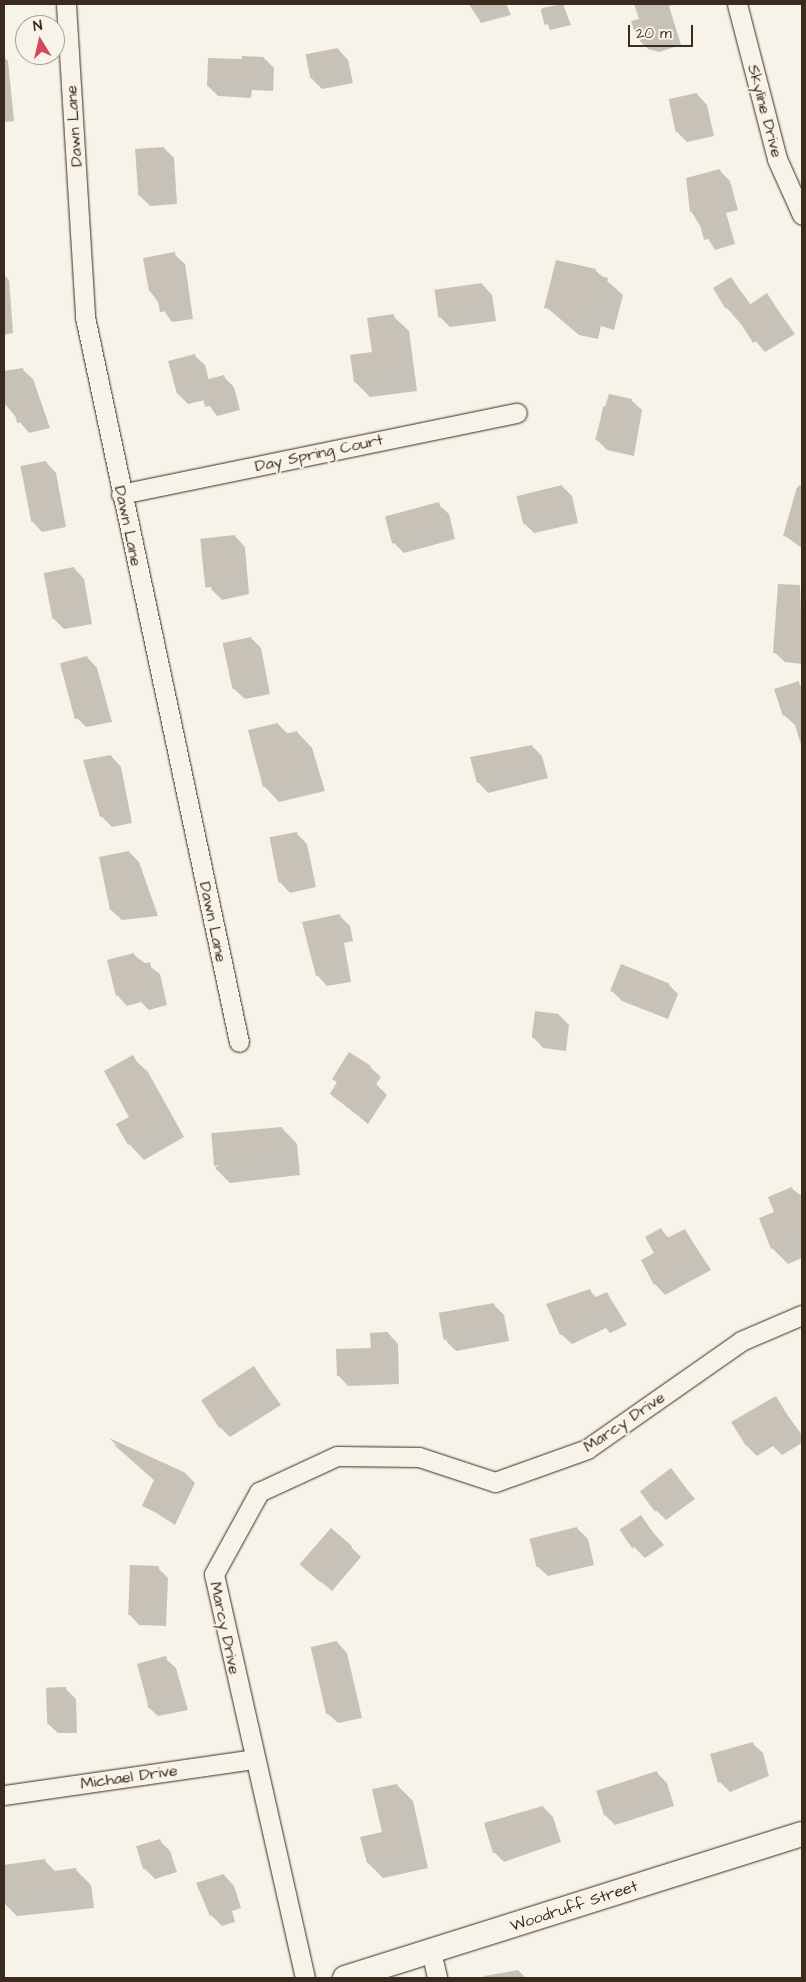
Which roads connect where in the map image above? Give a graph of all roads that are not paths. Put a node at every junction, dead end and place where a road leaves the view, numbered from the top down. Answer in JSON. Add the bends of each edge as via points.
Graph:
{"nodes":[{"id":1,"x":66,"y":4,"type":"edge"},
{"id":2,"x":737,"y":4,"type":"edge"},
{"id":3,"x":802,"y":215,"type":"edge"},
{"id":4,"x":517,"y":413,"type":"dead end"},
{"id":5,"x":120,"y":494,"type":"junction"},
{"id":6,"x":239,"y":1042,"type":"dead end"},
{"id":7,"x":802,"y":1315,"type":"edge"},
{"id":8,"x":254,"y":1759,"type":"junction"},
{"id":9,"x":4,"y":1795,"type":"edge"},
{"id":10,"x":802,"y":1834,"type":"edge"},
{"id":11,"x":431,"y":1951,"type":"junction"},
{"id":12,"x":305,"y":1978,"type":"edge"},
{"id":13,"x":346,"y":1978,"type":"edge"},
{"id":14,"x":437,"y":1978,"type":"edge"}],
"edges":[{"from":1,"to":5,"type":"street","name":"Dawn Lane","via":[[85,317]]},
{"from":2,"to":3,"type":"street","name":"Skyline Drive","via":[[777,159]]},
{"from":4,"to":5,"type":"street","name":"Day Spring Court"},
{"from":5,"to":6,"type":"street","name":"Dawn Lane"},
{"from":7,"to":8,"type":"street","name":"Marcy Drive","via":[[742,1341],[588,1449],[495,1482],[419,1457],[337,1456],[259,1492],[214,1574]]},
{"from":8,"to":9,"type":"street","name":"Michael Drive"},
{"from":8,"to":12,"type":"street","name":"Marcy Drive"},
{"from":10,"to":11,"type":"street","name":"Woodruff Street"},
{"from":11,"to":13,"type":"street","name":"Woodruff Street"},
{"from":11,"to":14,"type":"street"}]}
